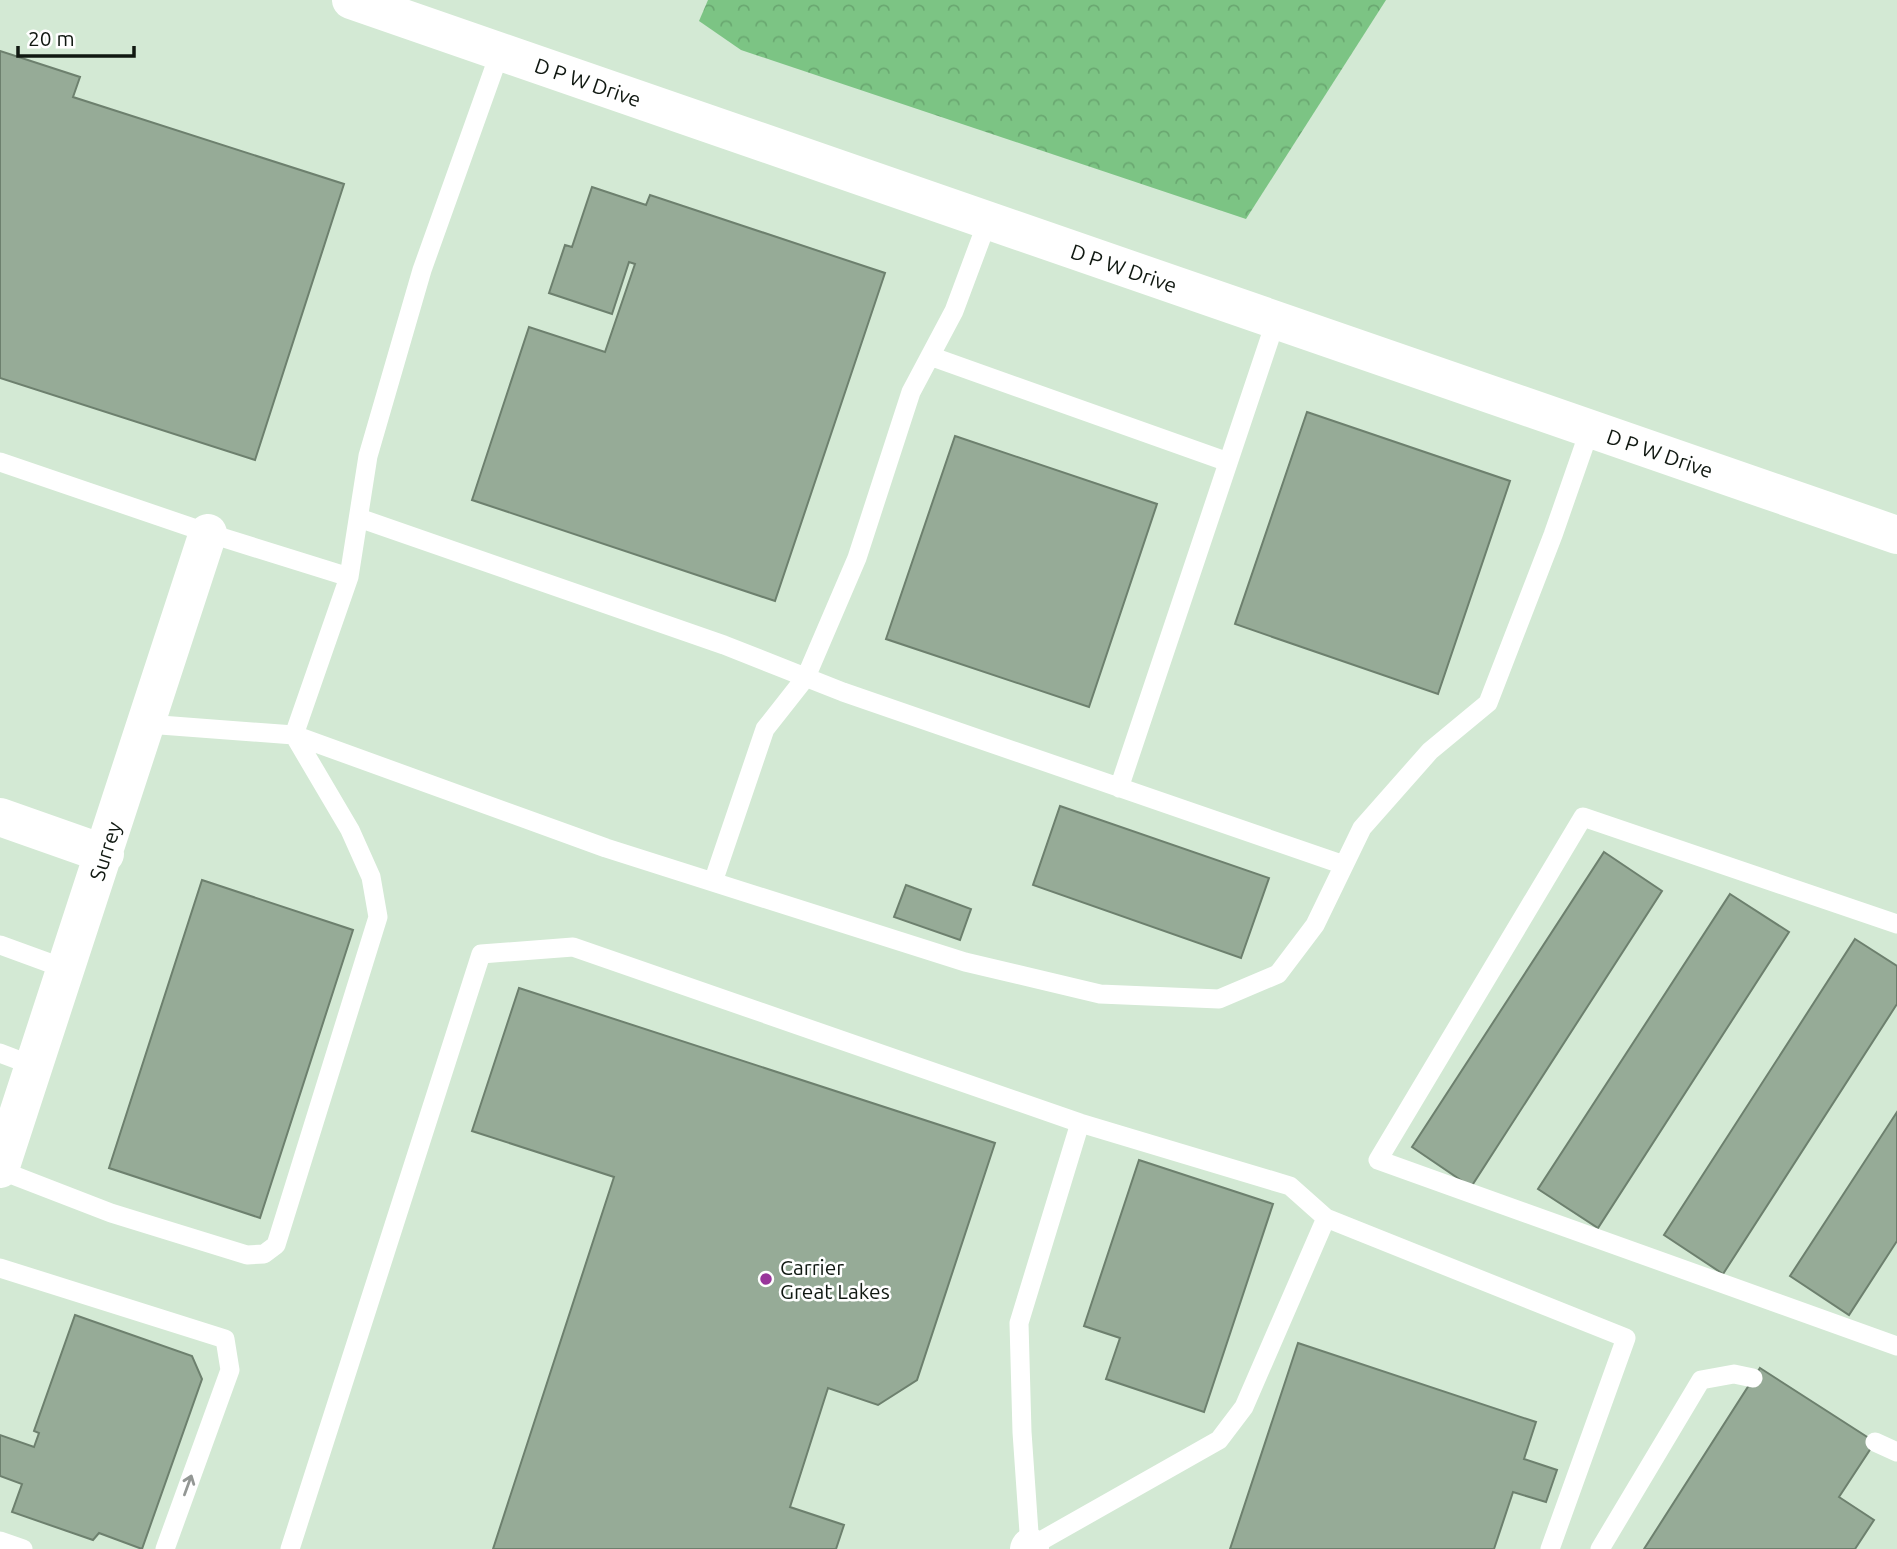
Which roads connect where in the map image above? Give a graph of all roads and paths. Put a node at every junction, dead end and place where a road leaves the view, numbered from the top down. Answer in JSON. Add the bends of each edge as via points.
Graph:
{"nodes":[{"id":1,"x":351,"y":0,"type":"edge"},
{"id":2,"x":500,"y":52,"type":"junction"},
{"id":3,"x":988,"y":220,"type":"junction"},
{"id":4,"x":1276,"y":320,"type":"junction"},
{"id":5,"x":930,"y":356,"type":"junction"},
{"id":6,"x":1590,"y":429,"type":"junction"},
{"id":7,"x":1228,"y":462,"type":"junction"},
{"id":8,"x":0,"y":463,"type":"edge"},
{"id":9,"x":359,"y":518,"type":"junction"},
{"id":10,"x":208,"y":533,"type":"junction"},
{"id":11,"x":1897,"y":535,"type":"edge"},
{"id":12,"x":349,"y":577,"type":"junction"},
{"id":13,"x":806,"y":677,"type":"junction"},
{"id":14,"x":147,"y":724,"type":"junction"},
{"id":15,"x":294,"y":735,"type":"junction"},
{"id":16,"x":1119,"y":788,"type":"junction"},
{"id":17,"x":0,"y":817,"type":"edge"},
{"id":18,"x":105,"y":854,"type":"junction"},
{"id":19,"x":1344,"y":865,"type":"junction"},
{"id":20,"x":713,"y":882,"type":"junction"},
{"id":21,"x":1897,"y":924,"type":"edge"},
{"id":22,"x":0,"y":944,"type":"edge"},
{"id":23,"x":66,"y":968,"type":"junction"},
{"id":24,"x":17,"y":1059,"type":"edge"},
{"id":25,"x":1080,"y":1123,"type":"junction"},
{"id":26,"x":0,"y":1169,"type":"edge"},
{"id":27,"x":1326,"y":1218,"type":"junction"},
{"id":28,"x":0,"y":1268,"type":"edge"},
{"id":29,"x":1897,"y":1346,"type":"edge"},
{"id":30,"x":1753,"y":1378,"type":"dead end"},
{"id":31,"x":1875,"y":1442,"type":"dead end"},
{"id":32,"x":1897,"y":1451,"type":"edge"},
{"id":33,"x":0,"y":1541,"type":"edge"},
{"id":34,"x":1029,"y":1548,"type":"edge"},
{"id":35,"x":23,"y":1549,"type":"edge"},
{"id":36,"x":165,"y":1549,"type":"edge"},
{"id":37,"x":290,"y":1549,"type":"edge"},
{"id":38,"x":1550,"y":1549,"type":"edge"},
{"id":39,"x":1600,"y":1549,"type":"edge"}],
"edges":[{"from":1,"to":2,"type":"street","name":"D P W Drive"},
{"from":2,"to":3,"type":"street","name":"D P W Drive"},
{"from":2,"to":9,"type":"lane","via":[[422,270],[368,456]]},
{"from":3,"to":4,"type":"street","name":"D P W Drive"},
{"from":3,"to":5,"type":"lane","via":[[954,311]]},
{"from":4,"to":6,"type":"street","name":"D P W Drive"},
{"from":4,"to":7,"type":"lane"},
{"from":5,"to":7,"type":"lane"},
{"from":5,"to":13,"type":"lane","via":[[911,392],[858,558]]},
{"from":6,"to":11,"type":"street","name":"D P W Drive"},
{"from":6,"to":19,"type":"lane","via":[[1488,703],[1430,751],[1362,828]]},
{"from":7,"to":16,"type":"lane"},
{"from":8,"to":10,"type":"lane"},
{"from":9,"to":12,"type":"lane"},
{"from":9,"to":13,"type":"lane"},
{"from":10,"to":12,"type":"lane"},
{"from":10,"to":14,"type":"street","name":"Surrey"},
{"from":12,"to":15,"type":"lane"},
{"from":13,"to":16,"type":"lane"},
{"from":13,"to":20,"type":"lane","via":[[765,729]]},
{"from":14,"to":15,"type":"lane"},
{"from":14,"to":18,"type":"street","name":"Surrey"},
{"from":15,"to":20,"type":"lane"},
{"from":15,"to":26,"type":"lane","via":[[350,830],[371,877],[378,917],[276,1245],[264,1254],[247,1255],[111,1213]]},
{"from":16,"to":19,"type":"lane"},
{"from":17,"to":18,"type":"street"},
{"from":18,"to":23,"type":"street","name":"Surrey"},
{"from":19,"to":20,"type":"lane","via":[[1315,925],[1278,974],[1219,999],[1100,994],[965,962]]},
{"from":21,"to":29,"type":"lane","via":[[1583,817],[1378,1160]]},
{"from":22,"to":23,"type":"lane"},
{"from":23,"to":24,"type":"street","name":"Surrey"},
{"from":24,"to":26,"type":"street","name":"Surrey"},
{"from":25,"to":27,"type":"lane","via":[[1290,1186]]},
{"from":25,"to":34,"type":"lane","via":[[1019,1323]]},
{"from":25,"to":37,"type":"lane","via":[[573,947],[481,954]]},
{"from":27,"to":34,"type":"lane","via":[[1244,1407],[1219,1440]]},
{"from":27,"to":38,"type":"lane","via":[[1626,1338]]},
{"from":36,"to":28,"type":"lane","one_way":true,"via":[[230,1370],[225,1339]]},
{"from":30,"to":39,"type":"lane","via":[[1734,1374],[1701,1380]]},
{"from":31,"to":32,"type":"lane"},
{"from":33,"to":35,"type":"lane"}]}
